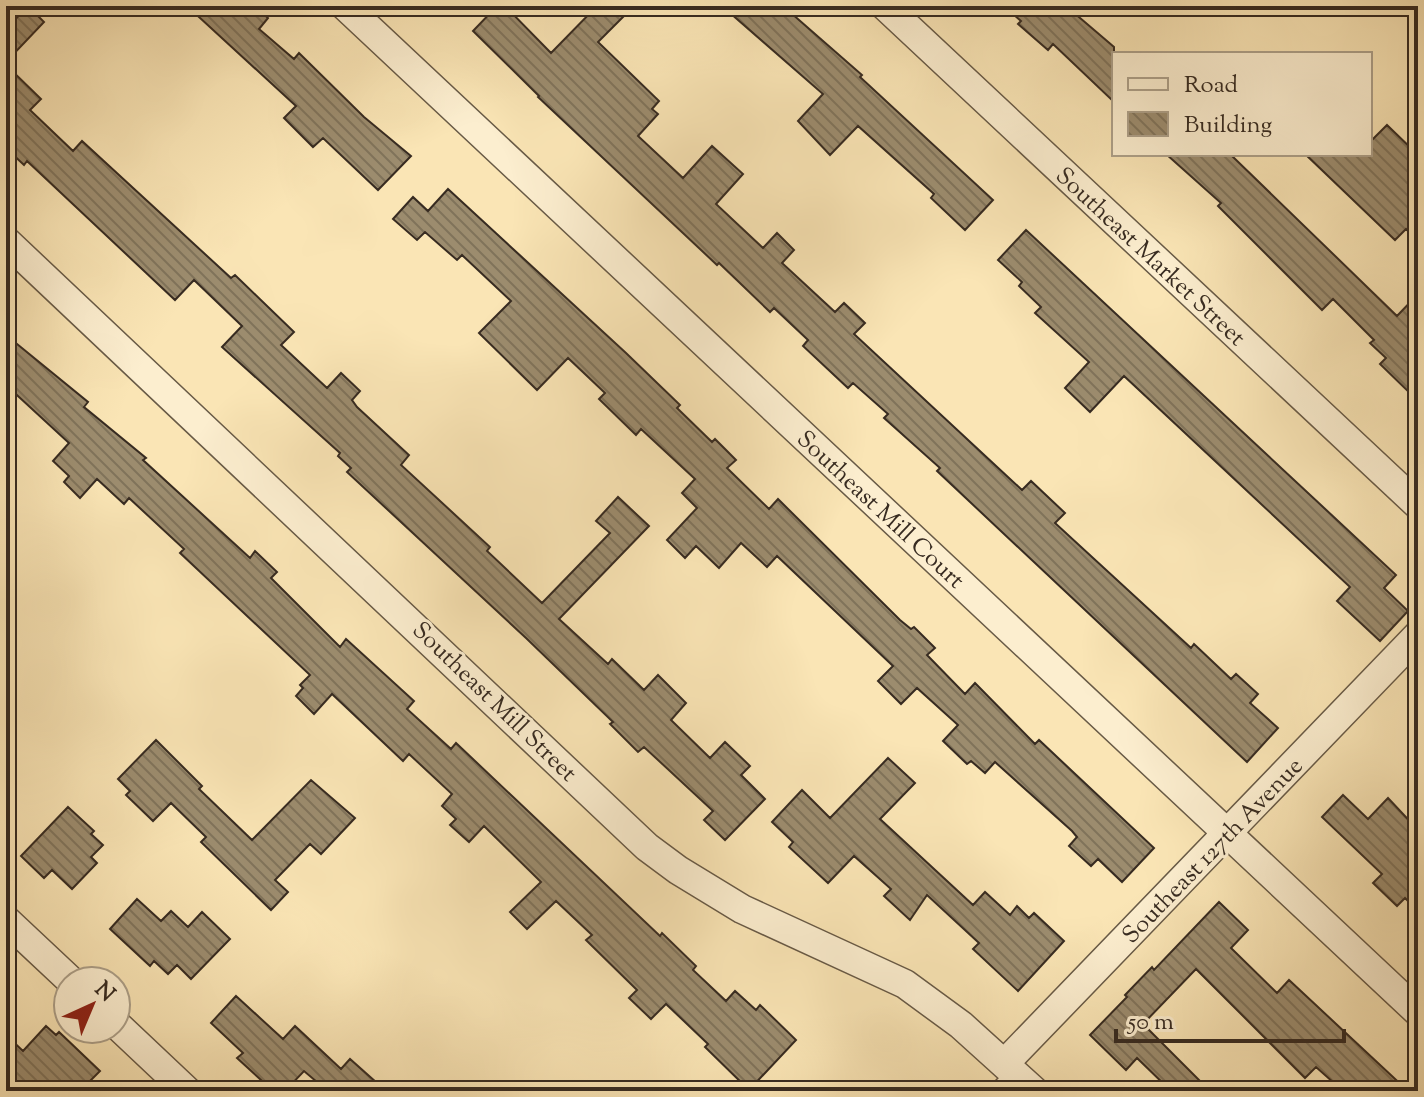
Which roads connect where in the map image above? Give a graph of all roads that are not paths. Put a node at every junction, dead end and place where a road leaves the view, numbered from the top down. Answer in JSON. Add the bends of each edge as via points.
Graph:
{"nodes":[{"id":1,"x":345,"y":6,"type":"edge"},
{"id":2,"x":885,"y":6,"type":"edge"},
{"id":3,"x":6,"y":241,"type":"edge"},
{"id":4,"x":1418,"y":505,"type":"edge"},
{"id":5,"x":1418,"y":635,"type":"edge"},
{"id":6,"x":1227,"y":835,"type":"junction"},
{"id":7,"x":6,"y":920,"type":"edge"},
{"id":8,"x":54,"y":965,"type":"edge"},
{"id":9,"x":1418,"y":1012,"type":"edge"},
{"id":10,"x":132,"y":1039,"type":"edge"},
{"id":11,"x":1012,"y":1079,"type":"edge"},
{"id":12,"x":187,"y":1091,"type":"edge"}],
"edges":[{"from":1,"to":6,"type":"street","name":"Southeast Mill Court"},
{"from":2,"to":4,"type":"street","name":"Southeast Market Street"},
{"from":3,"to":11,"type":"street","name":"Southeast Mill Street","via":[[647,847],[742,909],[905,984],[961,1025]]},
{"from":5,"to":6,"type":"street","name":"Southeast 127th Avenue"},
{"from":6,"to":9,"type":"street","name":"Southeast Mill Court"},
{"from":6,"to":11,"type":"street","name":"Southeast 127th Avenue"},
{"from":7,"to":8,"type":"street"},
{"from":10,"to":12,"type":"street"}]}
